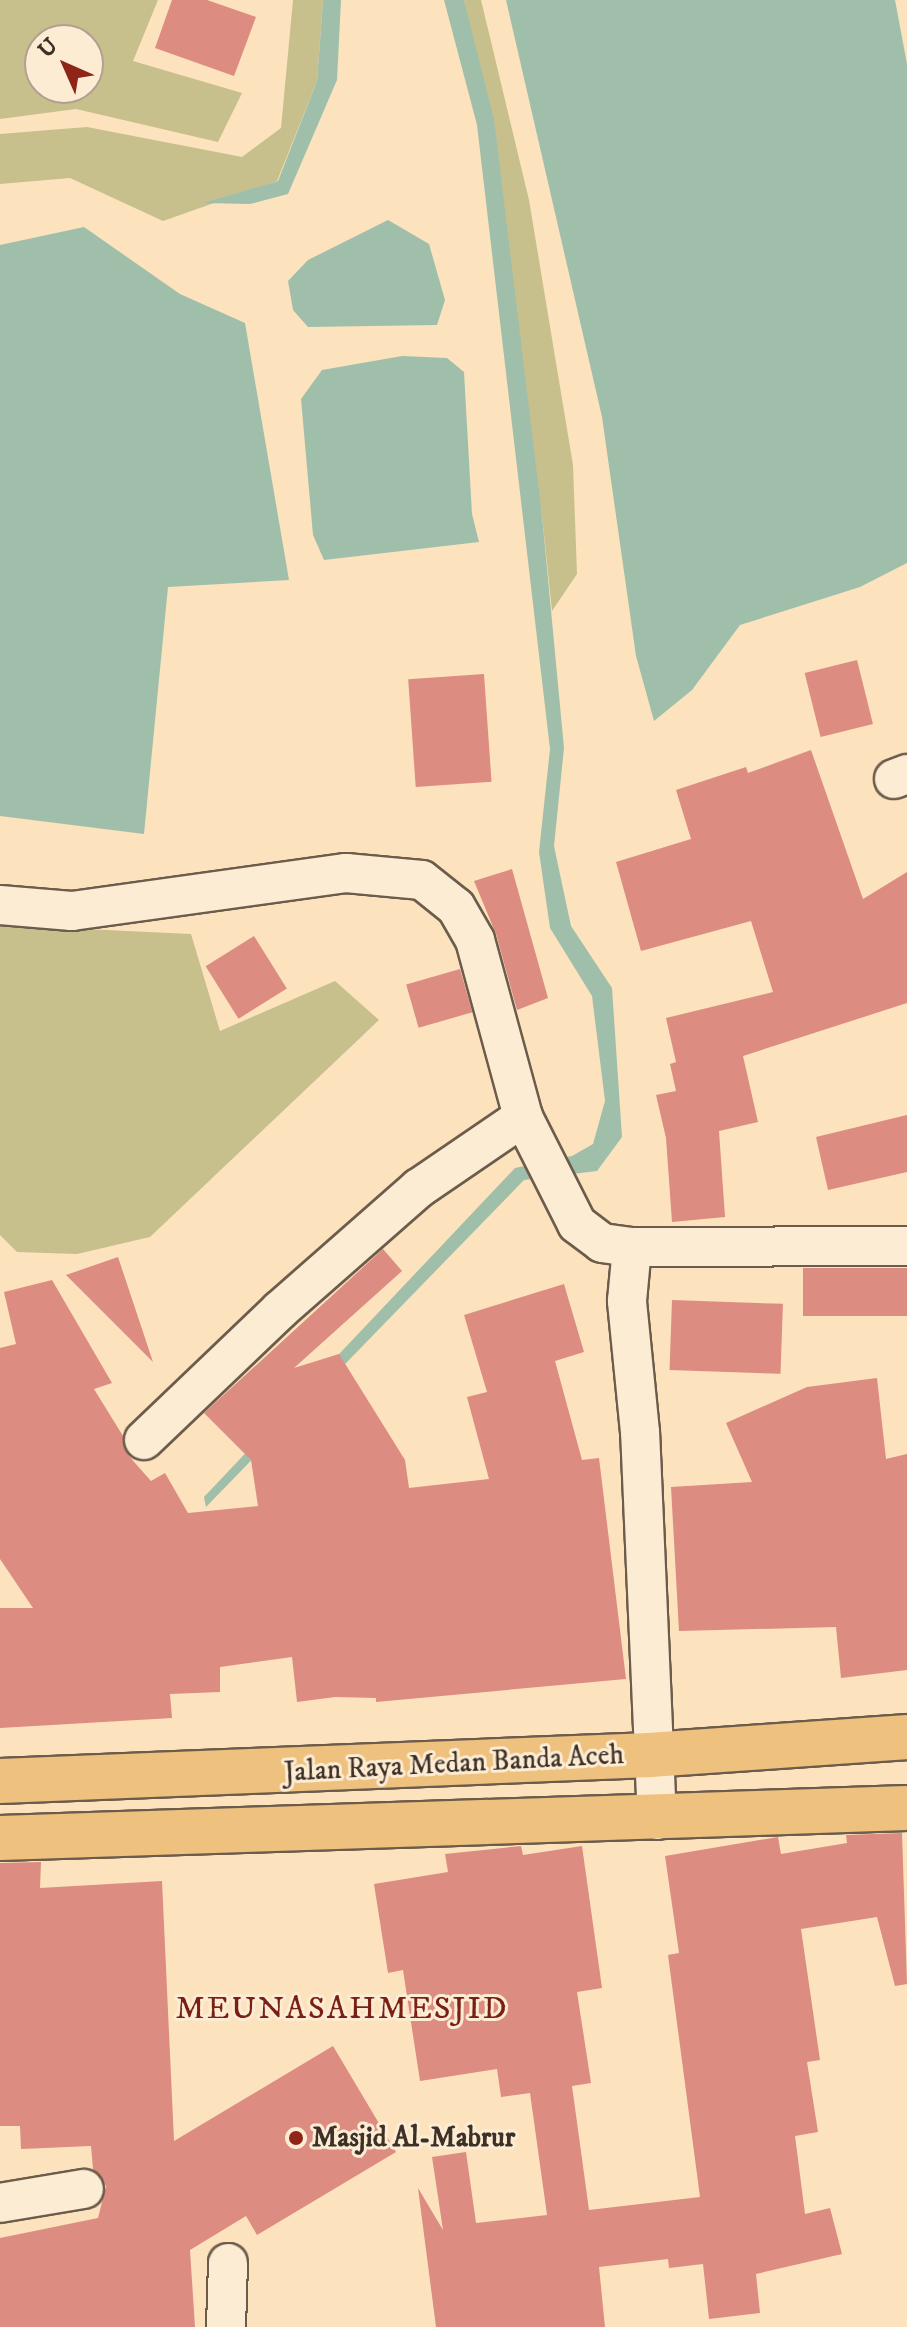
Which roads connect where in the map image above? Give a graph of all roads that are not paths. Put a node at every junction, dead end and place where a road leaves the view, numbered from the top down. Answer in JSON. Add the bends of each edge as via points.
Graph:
{"nodes":[{"id":1,"x":0,"y":905,"type":"edge"},
{"id":2,"x":531,"y":1132,"type":"junction"},
{"id":3,"x":907,"y":1246,"type":"edge"},
{"id":4,"x":632,"y":1247,"type":"junction"},
{"id":5,"x":144,"y":1440,"type":"dead end"},
{"id":6,"x":907,"y":1737,"type":"edge"},
{"id":7,"x":650,"y":1755,"type":"junction"},
{"id":8,"x":277,"y":1773,"type":"junction"},
{"id":9,"x":0,"y":1781,"type":"edge"},
{"id":10,"x":907,"y":1808,"type":"edge"},
{"id":11,"x":657,"y":1820,"type":"junction"},
{"id":12,"x":280,"y":1831,"type":"junction"},
{"id":13,"x":0,"y":1838,"type":"edge"},
{"id":14,"x":84,"y":2189,"type":"dead end"},
{"id":15,"x":0,"y":2203,"type":"edge"},
{"id":16,"x":228,"y":2263,"type":"dead end"},
{"id":17,"x":226,"y":2327,"type":"edge"}],
"edges":[{"from":1,"to":2,"type":"street","via":[[72,911],[346,873],[422,880],[456,907],[475,940]]},
{"from":2,"to":4,"type":"street","via":[[577,1224],[602,1243]]},
{"from":2,"to":5,"type":"street","via":[[419,1188]]},
{"from":3,"to":4,"type":"street"},
{"from":4,"to":7,"type":"street","via":[[627,1301],[640,1432]]},
{"from":6,"to":7,"type":"highway","name":"Jalan Raya Medan Banda Aceh"},
{"from":7,"to":8,"type":"highway","name":"Jalan Raya Medan Banda Aceh"},
{"from":7,"to":11,"type":"street"},
{"from":8,"to":9,"type":"highway","name":"Jalan Raya Medan Banda Aceh"},
{"from":8,"to":12,"type":"highway"},
{"from":10,"to":11,"type":"highway","name":"Jalan Raya Medan Banda Aceh"},
{"from":11,"to":12,"type":"highway","name":"Jalan Raya Medan Banda Aceh"},
{"from":12,"to":13,"type":"highway","name":"Jalan Raya Medan Banda Aceh"},
{"from":14,"to":15,"type":"street"},
{"from":16,"to":17,"type":"street"}]}
